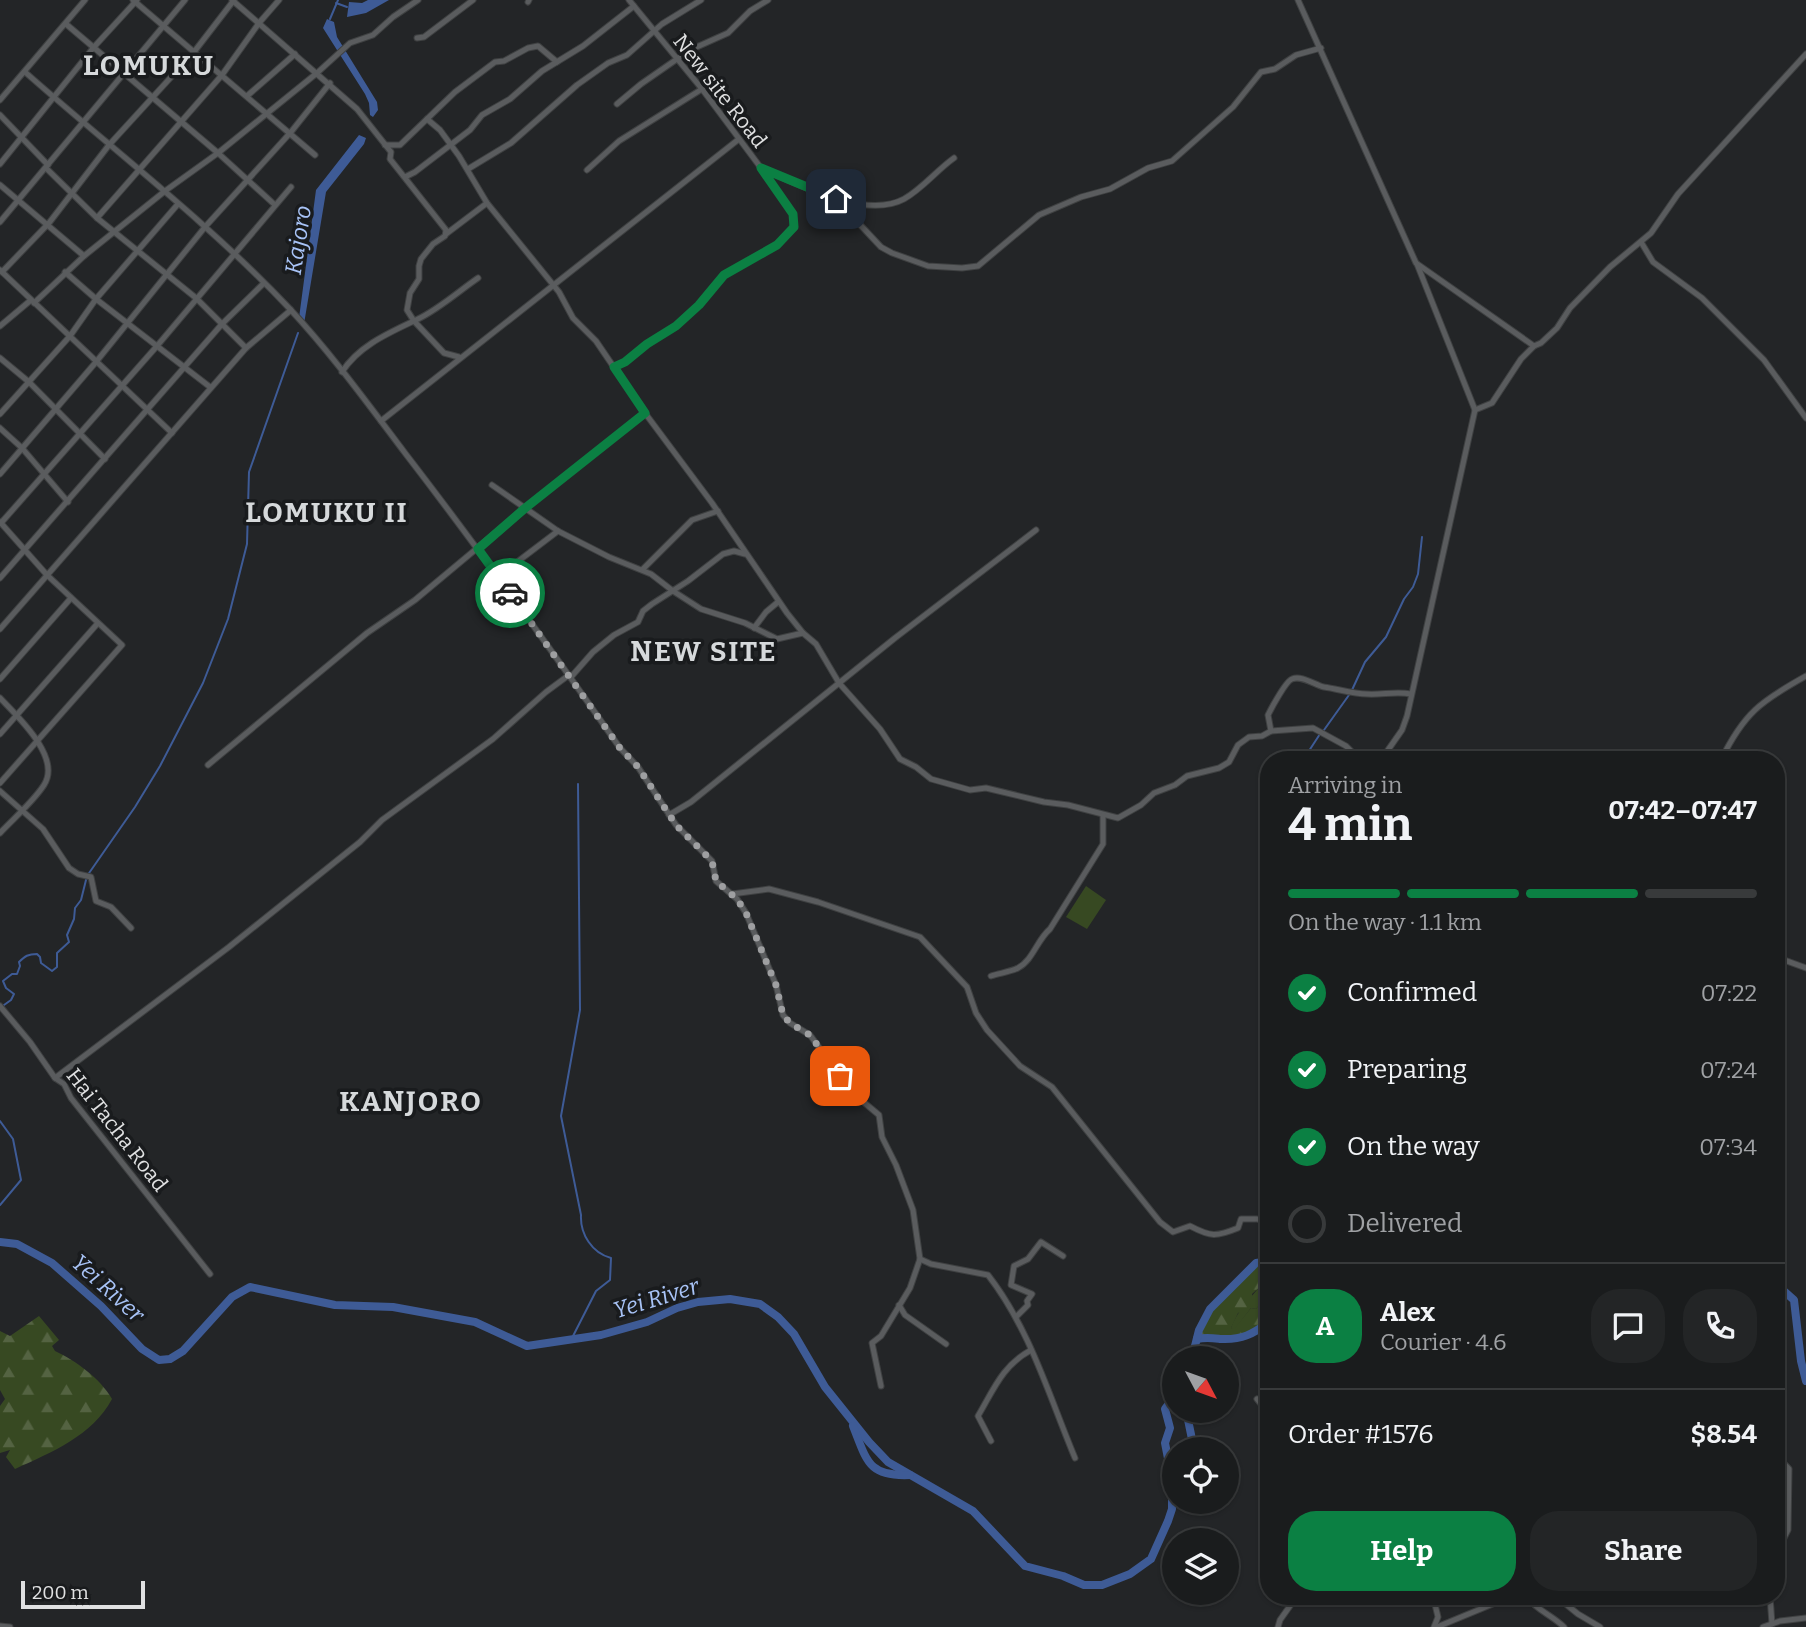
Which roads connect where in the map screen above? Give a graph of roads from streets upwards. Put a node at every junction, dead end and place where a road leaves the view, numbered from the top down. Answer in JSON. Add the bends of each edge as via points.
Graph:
{"nodes":[{"id":1,"x":85,"y":0,"type":"edge"},
{"id":2,"x":186,"y":0,"type":"edge"},
{"id":3,"x":233,"y":0,"type":"edge"},
{"id":4,"x":279,"y":0,"type":"edge"},
{"id":5,"x":418,"y":0,"type":"edge"},
{"id":6,"x":473,"y":0,"type":"edge"},
{"id":7,"x":629,"y":0,"type":"edge"},
{"id":8,"x":702,"y":0,"type":"edge"},
{"id":9,"x":768,"y":0,"type":"edge"},
{"id":10,"x":1298,"y":0,"type":"edge"},
{"id":11,"x":135,"y":1,"type":"edge"},
{"id":12,"x":634,"y":6,"type":"junction"},
{"id":13,"x":259,"y":23,"type":"junction"},
{"id":14,"x":66,"y":24,"type":"junction"},
{"id":15,"x":164,"y":26,"type":"junction"},
{"id":16,"x":653,"y":31,"type":"junction"},
{"id":17,"x":417,"y":38,"type":"dead end"},
{"id":18,"x":93,"y":47,"type":"junction"},
{"id":19,"x":1321,"y":48,"type":"junction"},
{"id":20,"x":194,"y":52,"type":"junction"},
{"id":21,"x":295,"y":54,"type":"junction"},
{"id":22,"x":1806,"y":54,"type":"edge"},
{"id":23,"x":677,"y":60,"type":"junction"},
{"id":24,"x":556,"y":62,"type":"junction"},
{"id":25,"x":25,"y":72,"type":"junction"},
{"id":26,"x":317,"y":73,"type":"junction"},
{"id":27,"x":123,"y":74,"type":"junction"},
{"id":28,"x":222,"y":75,"type":"junction"},
{"id":29,"x":330,"y":83,"type":"junction"},
{"id":30,"x":0,"y":89,"type":"edge"},
{"id":31,"x":702,"y":89,"type":"junction"},
{"id":32,"x":6,"y":94,"type":"junction"},
{"id":33,"x":247,"y":96,"type":"junction"},
{"id":34,"x":53,"y":97,"type":"junction"},
{"id":35,"x":153,"y":99,"type":"junction"},
{"id":36,"x":0,"y":100,"type":"edge"},
{"id":37,"x":617,"y":104,"type":"dead end"},
{"id":38,"x":267,"y":113,"type":"junction"},
{"id":39,"x":0,"y":115,"type":"edge"},
{"id":40,"x":427,"y":120,"type":"junction"},
{"id":41,"x":83,"y":121,"type":"junction"},
{"id":42,"x":180,"y":122,"type":"junction"},
{"id":43,"x":291,"y":132,"type":"junction"},
{"id":44,"x":22,"y":137,"type":"junction"},
{"id":45,"x":739,"y":139,"type":"junction"},
{"id":46,"x":450,"y":144,"type":"junction"},
{"id":47,"x":109,"y":145,"type":"junction"},
{"id":48,"x":384,"y":145,"type":"junction"},
{"id":49,"x":218,"y":153,"type":"junction"},
{"id":50,"x":315,"y":155,"type":"dead end"},
{"id":51,"x":954,"y":158,"type":"dead end"},
{"id":52,"x":0,"y":164,"type":"edge"},
{"id":53,"x":47,"y":166,"type":"junction"},
{"id":54,"x":761,"y":168,"type":"junction"},
{"id":55,"x":138,"y":169,"type":"junction"},
{"id":56,"x":468,"y":169,"type":"junction"},
{"id":57,"x":587,"y":170,"type":"dead end"},
{"id":58,"x":405,"y":177,"type":"junction"},
{"id":59,"x":247,"y":181,"type":"junction"},
{"id":60,"x":0,"y":185,"type":"edge"},
{"id":61,"x":291,"y":187,"type":"dead end"},
{"id":62,"x":165,"y":191,"type":"junction"},
{"id":63,"x":72,"y":192,"type":"junction"},
{"id":64,"x":836,"y":199,"type":"junction"},
{"id":65,"x":20,"y":200,"type":"junction"},
{"id":66,"x":487,"y":203,"type":"junction"},
{"id":67,"x":178,"y":204,"type":"junction"},
{"id":68,"x":275,"y":205,"type":"junction"},
{"id":69,"x":97,"y":218,"type":"junction"},
{"id":70,"x":0,"y":222,"type":"edge"},
{"id":71,"x":49,"y":223,"type":"junction"},
{"id":72,"x":205,"y":227,"type":"junction"},
{"id":73,"x":114,"y":232,"type":"junction"},
{"id":74,"x":446,"y":234,"type":"junction"},
{"id":75,"x":1641,"y":242,"type":"junction"},
{"id":76,"x":137,"y":252,"type":"junction"},
{"id":77,"x":235,"y":255,"type":"junction"},
{"id":78,"x":84,"y":256,"type":"junction"},
{"id":79,"x":1416,"y":263,"type":"junction"},
{"id":80,"x":1,"y":271,"type":"edge"},
{"id":81,"x":65,"y":272,"type":"junction"},
{"id":82,"x":166,"y":274,"type":"junction"},
{"id":83,"x":478,"y":278,"type":"dead end"},
{"id":84,"x":264,"y":283,"type":"junction"},
{"id":85,"x":552,"y":284,"type":"junction"},
{"id":86,"x":96,"y":299,"type":"junction"},
{"id":87,"x":196,"y":299,"type":"junction"},
{"id":88,"x":33,"y":302,"type":"junction"},
{"id":89,"x":291,"y":310,"type":"junction"},
{"id":90,"x":414,"y":321,"type":"junction"},
{"id":91,"x":129,"y":323,"type":"junction"},
{"id":92,"x":222,"y":324,"type":"junction"},
{"id":93,"x":0,"y":326,"type":"edge"},
{"id":94,"x":70,"y":336,"type":"junction"},
{"id":95,"x":157,"y":346,"type":"junction"},
{"id":96,"x":1534,"y":346,"type":"junction"},
{"id":97,"x":246,"y":348,"type":"junction"},
{"id":98,"x":459,"y":358,"type":"junction"},
{"id":99,"x":1,"y":362,"type":"edge"},
{"id":100,"x":96,"y":362,"type":"junction"},
{"id":101,"x":184,"y":367,"type":"junction"},
{"id":102,"x":614,"y":367,"type":"junction"},
{"id":103,"x":342,"y":372,"type":"junction"},
{"id":104,"x":29,"y":382,"type":"junction"},
{"id":105,"x":122,"y":386,"type":"junction"},
{"id":106,"x":210,"y":387,"type":"junction"},
{"id":107,"x":55,"y":410,"type":"junction"},
{"id":108,"x":148,"y":410,"type":"junction"},
{"id":109,"x":1475,"y":410,"type":"junction"},
{"id":110,"x":645,"y":413,"type":"junction"},
{"id":111,"x":0,"y":414,"type":"edge"},
{"id":112,"x":1806,"y":418,"type":"edge"},
{"id":113,"x":380,"y":421,"type":"junction"},
{"id":114,"x":0,"y":428,"type":"edge"},
{"id":115,"x":81,"y":432,"type":"junction"},
{"id":116,"x":172,"y":433,"type":"junction"},
{"id":117,"x":22,"y":448,"type":"junction"},
{"id":118,"x":105,"y":459,"type":"junction"},
{"id":119,"x":0,"y":474,"type":"edge"},
{"id":120,"x":44,"y":474,"type":"junction"},
{"id":121,"x":492,"y":485,"type":"dead end"},
{"id":122,"x":68,"y":502,"type":"junction"},
{"id":123,"x":524,"y":509,"type":"junction"},
{"id":124,"x":718,"y":511,"type":"junction"},
{"id":125,"x":1,"y":522,"type":"edge"},
{"id":126,"x":1036,"y":530,"type":"dead end"},
{"id":127,"x":558,"y":531,"type":"junction"},
{"id":128,"x":478,"y":549,"type":"junction"},
{"id":129,"x":24,"y":551,"type":"junction"},
{"id":130,"x":746,"y":554,"type":"junction"},
{"id":131,"x":643,"y":569,"type":"junction"},
{"id":132,"x":496,"y":573,"type":"junction"},
{"id":133,"x":47,"y":575,"type":"junction"},
{"id":134,"x":0,"y":578,"type":"edge"},
{"id":135,"x":673,"y":591,"type":"junction"},
{"id":136,"x":71,"y":598,"type":"junction"},
{"id":137,"x":778,"y":602,"type":"junction"},
{"id":138,"x":98,"y":623,"type":"junction"},
{"id":139,"x":754,"y":628,"type":"junction"},
{"id":140,"x":0,"y":629,"type":"edge"},
{"id":141,"x":803,"y":634,"type":"junction"},
{"id":142,"x":570,"y":676,"type":"junction"},
{"id":143,"x":1806,"y":676,"type":"edge"},
{"id":144,"x":0,"y":679,"type":"edge"},
{"id":145,"x":839,"y":683,"type":"junction"},
{"id":146,"x":1411,"y":694,"type":"junction"},
{"id":147,"x":0,"y":698,"type":"edge"},
{"id":148,"x":17,"y":715,"type":"junction"},
{"id":149,"x":1271,"y":731,"type":"junction"},
{"id":150,"x":0,"y":734,"type":"edge"},
{"id":151,"x":38,"y":739,"type":"junction"},
{"id":152,"x":1351,"y":751,"type":"edge"},
{"id":153,"x":1387,"y":751,"type":"edge"},
{"id":154,"x":1726,"y":751,"type":"edge"},
{"id":155,"x":208,"y":765,"type":"dead end"},
{"id":156,"x":0,"y":783,"type":"edge"},
{"id":157,"x":0,"y":791,"type":"edge"},
{"id":158,"x":22,"y":809,"type":"junction"},
{"id":159,"x":669,"y":815,"type":"junction"},
{"id":160,"x":1103,"y":815,"type":"junction"},
{"id":161,"x":0,"y":833,"type":"edge"},
{"id":162,"x":732,"y":894,"type":"junction"},
{"id":163,"x":131,"y":928,"type":"dead end"},
{"id":164,"x":1785,"y":960,"type":"edge"},
{"id":165,"x":1806,"y":968,"type":"edge"},
{"id":166,"x":991,"y":976,"type":"dead end"},
{"id":167,"x":0,"y":1006,"type":"edge"},
{"id":168,"x":55,"y":1078,"type":"junction"},
{"id":169,"x":1260,"y":1220,"type":"edge"},
{"id":170,"x":1063,"y":1256,"type":"dead end"},
{"id":171,"x":920,"y":1259,"type":"junction"},
{"id":172,"x":210,"y":1274,"type":"dead end"},
{"id":173,"x":899,"y":1306,"type":"junction"},
{"id":174,"x":1016,"y":1317,"type":"junction"},
{"id":175,"x":946,"y":1344,"type":"dead end"},
{"id":176,"x":1031,"y":1350,"type":"junction"},
{"id":177,"x":881,"y":1386,"type":"dead end"},
{"id":178,"x":1257,"y":1399,"type":"dead end"},
{"id":179,"x":1260,"y":1403,"type":"edge"},
{"id":180,"x":991,"y":1441,"type":"dead end"},
{"id":181,"x":1075,"y":1458,"type":"dead end"},
{"id":182,"x":1785,"y":1466,"type":"edge"},
{"id":183,"x":1785,"y":1536,"type":"edge"},
{"id":184,"x":1291,"y":1605,"type":"edge"},
{"id":185,"x":1435,"y":1605,"type":"edge"},
{"id":186,"x":1490,"y":1605,"type":"edge"},
{"id":187,"x":1533,"y":1605,"type":"edge"},
{"id":188,"x":1567,"y":1605,"type":"edge"},
{"id":189,"x":1771,"y":1605,"type":"edge"},
{"id":190,"x":1806,"y":1618,"type":"edge"},
{"id":191,"x":1772,"y":1624,"type":"junction"},
{"id":192,"x":0,"y":1626,"type":"edge"},
{"id":193,"x":10,"y":1627,"type":"edge"},
{"id":194,"x":1278,"y":1627,"type":"edge"},
{"id":195,"x":1435,"y":1627,"type":"edge"},
{"id":196,"x":1564,"y":1627,"type":"edge"},
{"id":197,"x":1600,"y":1627,"type":"edge"},
{"id":198,"x":1763,"y":1627,"type":"edge"}],
"edges":[{"from":1,"to":14,"type":"street"},
{"from":2,"to":15,"type":"street"},
{"from":3,"to":13,"type":"street"},
{"from":3,"to":20,"type":"street"},
{"from":4,"to":13,"type":"street"},
{"from":5,"to":26,"type":"street","via":[[373,35],[350,43]]},
{"from":6,"to":17,"type":"street"},
{"from":7,"to":12,"type":"street","name":"New site Road"},
{"from":8,"to":16,"type":"street"},
{"from":9,"to":23,"type":"street","via":[[750,10],[728,33]]},
{"from":10,"to":19,"type":"street"},
{"from":11,"to":15,"type":"street"},
{"from":11,"to":18,"type":"street"},
{"from":12,"to":16,"type":"street","name":"New site Road"},
{"from":12,"to":24,"type":"street"},
{"from":13,"to":21,"type":"street"},
{"from":13,"to":28,"type":"street"},
{"from":14,"to":18,"type":"street"},
{"from":14,"to":25,"type":"street"},
{"from":15,"to":20,"type":"street"},
{"from":15,"to":27,"type":"street"},
{"from":16,"to":23,"type":"street","name":"New site Road"},
{"from":16,"to":56,"type":"street","via":[[627,55],[577,85],[511,144]]},
{"from":18,"to":27,"type":"street"},
{"from":18,"to":34,"type":"street"},
{"from":19,"to":64,"type":"street","via":[[1261,72],[1233,107],[1172,161],[1039,215],[978,266],[928,266],[892,253]]},
{"from":19,"to":79,"type":"street"},
{"from":20,"to":28,"type":"street"},
{"from":20,"to":35,"type":"street"},
{"from":21,"to":26,"type":"street"},
{"from":21,"to":33,"type":"street"},
{"from":22,"to":75,"type":"street","via":[[1678,194]]},
{"from":23,"to":31,"type":"street","name":"New site Road"},
{"from":23,"to":37,"type":"street"},
{"from":24,"to":40,"type":"street","via":[[538,46],[495,62]]},
{"from":24,"to":46,"type":"street"},
{"from":25,"to":32,"type":"street"},
{"from":25,"to":34,"type":"street"},
{"from":26,"to":29,"type":"street"},
{"from":26,"to":38,"type":"street"},
{"from":27,"to":35,"type":"street"},
{"from":27,"to":41,"type":"street"},
{"from":28,"to":33,"type":"street"},
{"from":28,"to":42,"type":"street"},
{"from":29,"to":43,"type":"street"},
{"from":29,"to":48,"type":"street"},
{"from":30,"to":32,"type":"street"},
{"from":31,"to":45,"type":"street","name":"New site Road"},
{"from":31,"to":57,"type":"street","via":[[619,141]]},
{"from":32,"to":36,"type":"street"},
{"from":33,"to":38,"type":"street"},
{"from":34,"to":41,"type":"street"},
{"from":34,"to":44,"type":"street"},
{"from":35,"to":42,"type":"street"},
{"from":35,"to":47,"type":"street"},
{"from":38,"to":43,"type":"street"},
{"from":38,"to":49,"type":"street"},
{"from":39,"to":44,"type":"street"},
{"from":40,"to":46,"type":"street"},
{"from":40,"to":48,"type":"street","via":[[400,145]]},
{"from":41,"to":47,"type":"street"},
{"from":41,"to":53,"type":"street"},
{"from":42,"to":49,"type":"street"},
{"from":42,"to":55,"type":"street"},
{"from":43,"to":50,"type":"street"},
{"from":43,"to":59,"type":"street"},
{"from":44,"to":52,"type":"street"},
{"from":44,"to":53,"type":"street"},
{"from":45,"to":54,"type":"street","name":"New site Road"},
{"from":45,"to":85,"type":"street"},
{"from":46,"to":56,"type":"street"},
{"from":46,"to":58,"type":"street"},
{"from":47,"to":55,"type":"street"},
{"from":47,"to":63,"type":"street"},
{"from":48,"to":58,"type":"street"},
{"from":49,"to":59,"type":"street"},
{"from":49,"to":62,"type":"street"},
{"from":51,"to":64,"type":"street","via":[[904,199],[886,206]]},
{"from":53,"to":63,"type":"street"},
{"from":53,"to":65,"type":"street"},
{"from":54,"to":64,"type":"street"},
{"from":54,"to":102,"type":"street","name":"New site Road","via":[[793,214],[790,234],[724,275],[676,326]]},
{"from":55,"to":62,"type":"street"},
{"from":55,"to":69,"type":"street"},
{"from":56,"to":66,"type":"street"},
{"from":58,"to":74,"type":"street"},
{"from":59,"to":68,"type":"street"},
{"from":59,"to":72,"type":"street"},
{"from":60,"to":65,"type":"street"},
{"from":61,"to":68,"type":"street"},
{"from":62,"to":67,"type":"street"},
{"from":62,"to":73,"type":"street"},
{"from":63,"to":69,"type":"street"},
{"from":63,"to":71,"type":"street"},
{"from":65,"to":70,"type":"street"},
{"from":65,"to":71,"type":"street"},
{"from":66,"to":74,"type":"street"},
{"from":66,"to":85,"type":"street"},
{"from":67,"to":72,"type":"street"},
{"from":67,"to":76,"type":"street"},
{"from":68,"to":77,"type":"street"},
{"from":69,"to":73,"type":"street"},
{"from":71,"to":78,"type":"street"},
{"from":71,"to":80,"type":"street"},
{"from":72,"to":77,"type":"street"},
{"from":72,"to":82,"type":"street"},
{"from":73,"to":76,"type":"street"},
{"from":73,"to":78,"type":"street"},
{"from":74,"to":90,"type":"street","via":[[419,263],[419,279],[407,304]]},
{"from":75,"to":96,"type":"street","via":[[1610,267],[1557,328]]},
{"from":75,"to":112,"type":"street","via":[[1653,262],[1696,292],[1764,360]]},
{"from":76,"to":82,"type":"street"},
{"from":76,"to":86,"type":"street"},
{"from":77,"to":84,"type":"street"},
{"from":77,"to":87,"type":"street"},
{"from":78,"to":81,"type":"street"},
{"from":79,"to":96,"type":"street"},
{"from":79,"to":109,"type":"street"},
{"from":80,"to":88,"type":"street"},
{"from":81,"to":86,"type":"street"},
{"from":81,"to":88,"type":"street"},
{"from":82,"to":87,"type":"street"},
{"from":82,"to":91,"type":"street"},
{"from":83,"to":90,"type":"street"},
{"from":84,"to":89,"type":"street"},
{"from":84,"to":92,"type":"street"},
{"from":85,"to":98,"type":"street"},
{"from":85,"to":102,"type":"street","via":[[573,318]]},
{"from":86,"to":91,"type":"street"},
{"from":86,"to":94,"type":"street"},
{"from":87,"to":92,"type":"street"},
{"from":87,"to":95,"type":"street"},
{"from":88,"to":93,"type":"street"},
{"from":88,"to":94,"type":"street"},
{"from":89,"to":97,"type":"street"},
{"from":89,"to":103,"type":"street"},
{"from":90,"to":98,"type":"street","via":[[444,353]]},
{"from":90,"to":103,"type":"street","via":[[354,355]]},
{"from":91,"to":95,"type":"street"},
{"from":91,"to":100,"type":"street"},
{"from":92,"to":97,"type":"street"},
{"from":92,"to":101,"type":"street"},
{"from":94,"to":100,"type":"street"},
{"from":94,"to":104,"type":"street"},
{"from":95,"to":101,"type":"street"},
{"from":95,"to":105,"type":"street"},
{"from":96,"to":109,"type":"street","via":[[1492,403]]},
{"from":97,"to":106,"type":"street"},
{"from":98,"to":113,"type":"street"},
{"from":99,"to":104,"type":"street"},
{"from":100,"to":105,"type":"street"},
{"from":100,"to":107,"type":"street"},
{"from":101,"to":106,"type":"street"},
{"from":101,"to":108,"type":"street"},
{"from":102,"to":110,"type":"street"},
{"from":103,"to":113,"type":"street"},
{"from":104,"to":107,"type":"street"},
{"from":104,"to":111,"type":"street"},
{"from":105,"to":108,"type":"street"},
{"from":105,"to":115,"type":"street"},
{"from":106,"to":116,"type":"street"},
{"from":107,"to":115,"type":"street"},
{"from":107,"to":117,"type":"street"},
{"from":108,"to":116,"type":"street"},
{"from":108,"to":118,"type":"street"},
{"from":109,"to":146,"type":"street"},
{"from":110,"to":123,"type":"street"},
{"from":110,"to":124,"type":"street"},
{"from":113,"to":128,"type":"street"},
{"from":114,"to":117,"type":"street"},
{"from":115,"to":118,"type":"street"},
{"from":115,"to":120,"type":"street"},
{"from":116,"to":133,"type":"street"},
{"from":117,"to":119,"type":"street"},
{"from":117,"to":120,"type":"street"},
{"from":118,"to":122,"type":"street"},
{"from":120,"to":122,"type":"street"},
{"from":120,"to":125,"type":"street"},
{"from":121,"to":123,"type":"street"},
{"from":122,"to":129,"type":"street"},
{"from":123,"to":127,"type":"street"},
{"from":123,"to":128,"type":"street"},
{"from":124,"to":130,"type":"street"},
{"from":124,"to":131,"type":"street","via":[[692,520]]},
{"from":125,"to":129,"type":"street"},
{"from":126,"to":145,"type":"street"},
{"from":127,"to":131,"type":"street"},
{"from":127,"to":132,"type":"street"},
{"from":128,"to":132,"type":"street"},
{"from":128,"to":155,"type":"street","via":[[367,633]]},
{"from":129,"to":133,"type":"street"},
{"from":129,"to":134,"type":"street"},
{"from":130,"to":135,"type":"street","via":[[723,554]]},
{"from":130,"to":137,"type":"street"},
{"from":131,"to":135,"type":"street"},
{"from":132,"to":142,"type":"street"},
{"from":133,"to":136,"type":"street"},
{"from":133,"to":140,"type":"street"},
{"from":135,"to":139,"type":"street","via":[[701,610]]},
{"from":135,"to":142,"type":"street","via":[[593,652]]},
{"from":136,"to":138,"type":"street"},
{"from":136,"to":144,"type":"street"},
{"from":137,"to":139,"type":"street"},
{"from":137,"to":141,"type":"street"},
{"from":138,"to":148,"type":"street"},
{"from":138,"to":151,"type":"street","via":[[122,645]]},
{"from":139,"to":141,"type":"street","via":[[777,639]]},
{"from":141,"to":145,"type":"street","via":[[816,644]]},
{"from":142,"to":159,"type":"street"},
{"from":142,"to":168,"type":"street","via":[[382,820],[229,947]]},
{"from":143,"to":154,"type":"street","via":[[1769,697],[1738,727]]},
{"from":145,"to":159,"type":"street"},
{"from":145,"to":160,"type":"street","via":[[900,759],[931,779]]},
{"from":146,"to":149,"type":"street","via":[[1354,693],[1291,679],[1268,715]]},
{"from":146,"to":153,"type":"street","via":[[1402,730]]},
{"from":147,"to":148,"type":"street"},
{"from":148,"to":150,"type":"street"},
{"from":148,"to":151,"type":"street"},
{"from":149,"to":152,"type":"street","via":[[1313,728]]},
{"from":149,"to":160,"type":"street","via":[[1249,737],[1219,768],[1186,776],[1118,818]]},
{"from":151,"to":156,"type":"street"},
{"from":151,"to":158,"type":"street","via":[[47,768],[46,783]]},
{"from":157,"to":158,"type":"street"},
{"from":158,"to":161,"type":"street"},
{"from":158,"to":163,"type":"street","via":[[43,829],[69,868],[91,877],[96,901],[111,907]]},
{"from":159,"to":162,"type":"street","via":[[712,861],[716,881]]},
{"from":160,"to":166,"type":"street","via":[[1103,844],[1050,929],[1019,967]]},
{"from":162,"to":169,"type":"street","via":[[769,889],[920,937],[967,987],[987,1030],[1020,1066],[1052,1087],[1160,1223],[1172,1232],[1190,1226],[1208,1235],[1238,1228],[1241,1219]]},
{"from":162,"to":171,"type":"street","via":[[760,943],[783,1015],[810,1035],[842,1084],[878,1115],[882,1137],[914,1210]]},
{"from":164,"to":165,"type":"street"},
{"from":167,"to":168,"type":"street","name":"Hai Tacha Road"},
{"from":168,"to":172,"type":"street","name":"Hai Tacha Road"},
{"from":170,"to":174,"type":"street","via":[[1041,1242],[1028,1259],[1014,1266],[1011,1285],[1032,1294]]},
{"from":171,"to":173,"type":"street"},
{"from":171,"to":174,"type":"street","via":[[988,1275]]},
{"from":173,"to":175,"type":"street"},
{"from":173,"to":177,"type":"street","via":[[872,1343]]},
{"from":174,"to":176,"type":"street"},
{"from":176,"to":180,"type":"street","via":[[1007,1367],[978,1416]]},
{"from":176,"to":181,"type":"street"},
{"from":178,"to":179,"type":"street"},
{"from":182,"to":183,"type":"street","via":[[1790,1514]]},
{"from":184,"to":194,"type":"street"},
{"from":185,"to":195,"type":"street"},
{"from":186,"to":195,"type":"street"},
{"from":187,"to":196,"type":"street"},
{"from":188,"to":197,"type":"street"},
{"from":189,"to":191,"type":"street"},
{"from":190,"to":191,"type":"street"},
{"from":191,"to":198,"type":"street"},
{"from":192,"to":193,"type":"street"}]}
